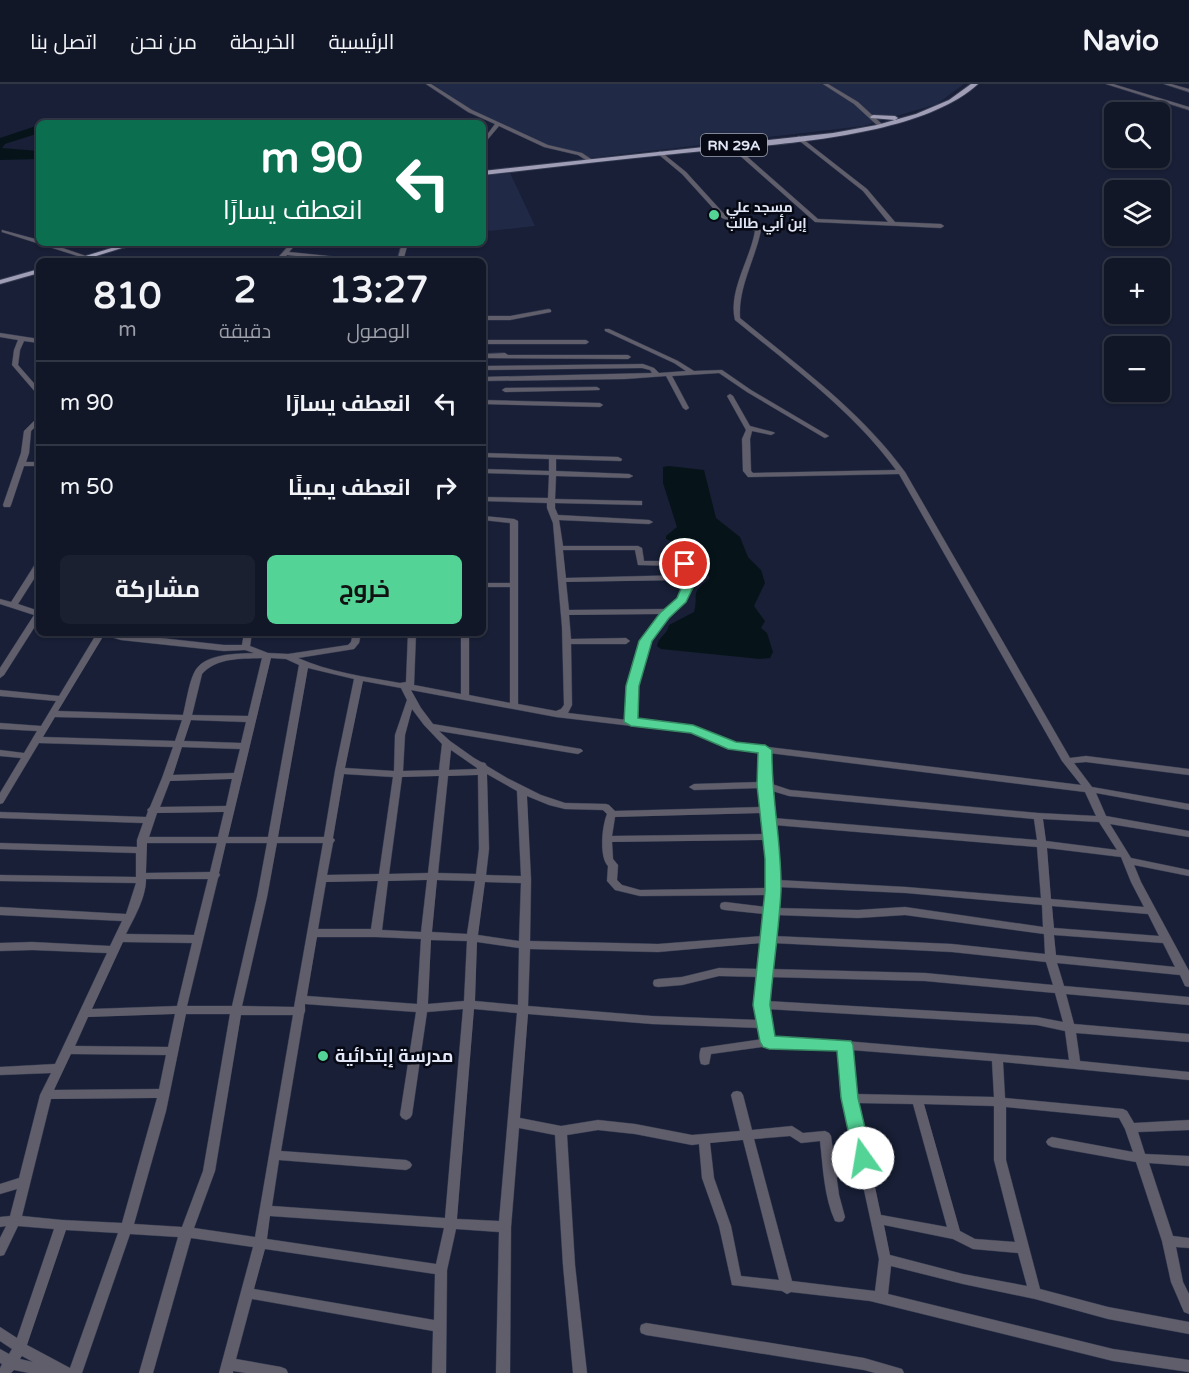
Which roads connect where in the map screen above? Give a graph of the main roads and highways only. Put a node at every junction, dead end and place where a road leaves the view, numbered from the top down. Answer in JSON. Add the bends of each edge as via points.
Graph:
{"nodes":[{"id":1,"x":975,"y":84,"type":"edge"},
{"id":2,"x":913,"y":117,"type":"junction"},
{"id":3,"x":871,"y":127,"type":"junction"},
{"id":4,"x":486,"y":173,"type":"edge"},
{"id":5,"x":124,"y":246,"type":"edge"},
{"id":6,"x":82,"y":258,"type":"edge"},
{"id":7,"x":36,"y":272,"type":"edge"},
{"id":8,"x":0,"y":282,"type":"edge"}],
"edges":[{"from":1,"to":2,"type":"main road","number":"RN 29A","via":[[950,103]]},
{"from":2,"to":3,"type":"main road","number":"RN 29A"},
{"from":2,"to":3,"type":"main road","via":[[872,117]]},
{"from":3,"to":4,"type":"main road","number":"RN 29A"},
{"from":5,"to":6,"type":"main road"},
{"from":7,"to":8,"type":"main road"}]}
